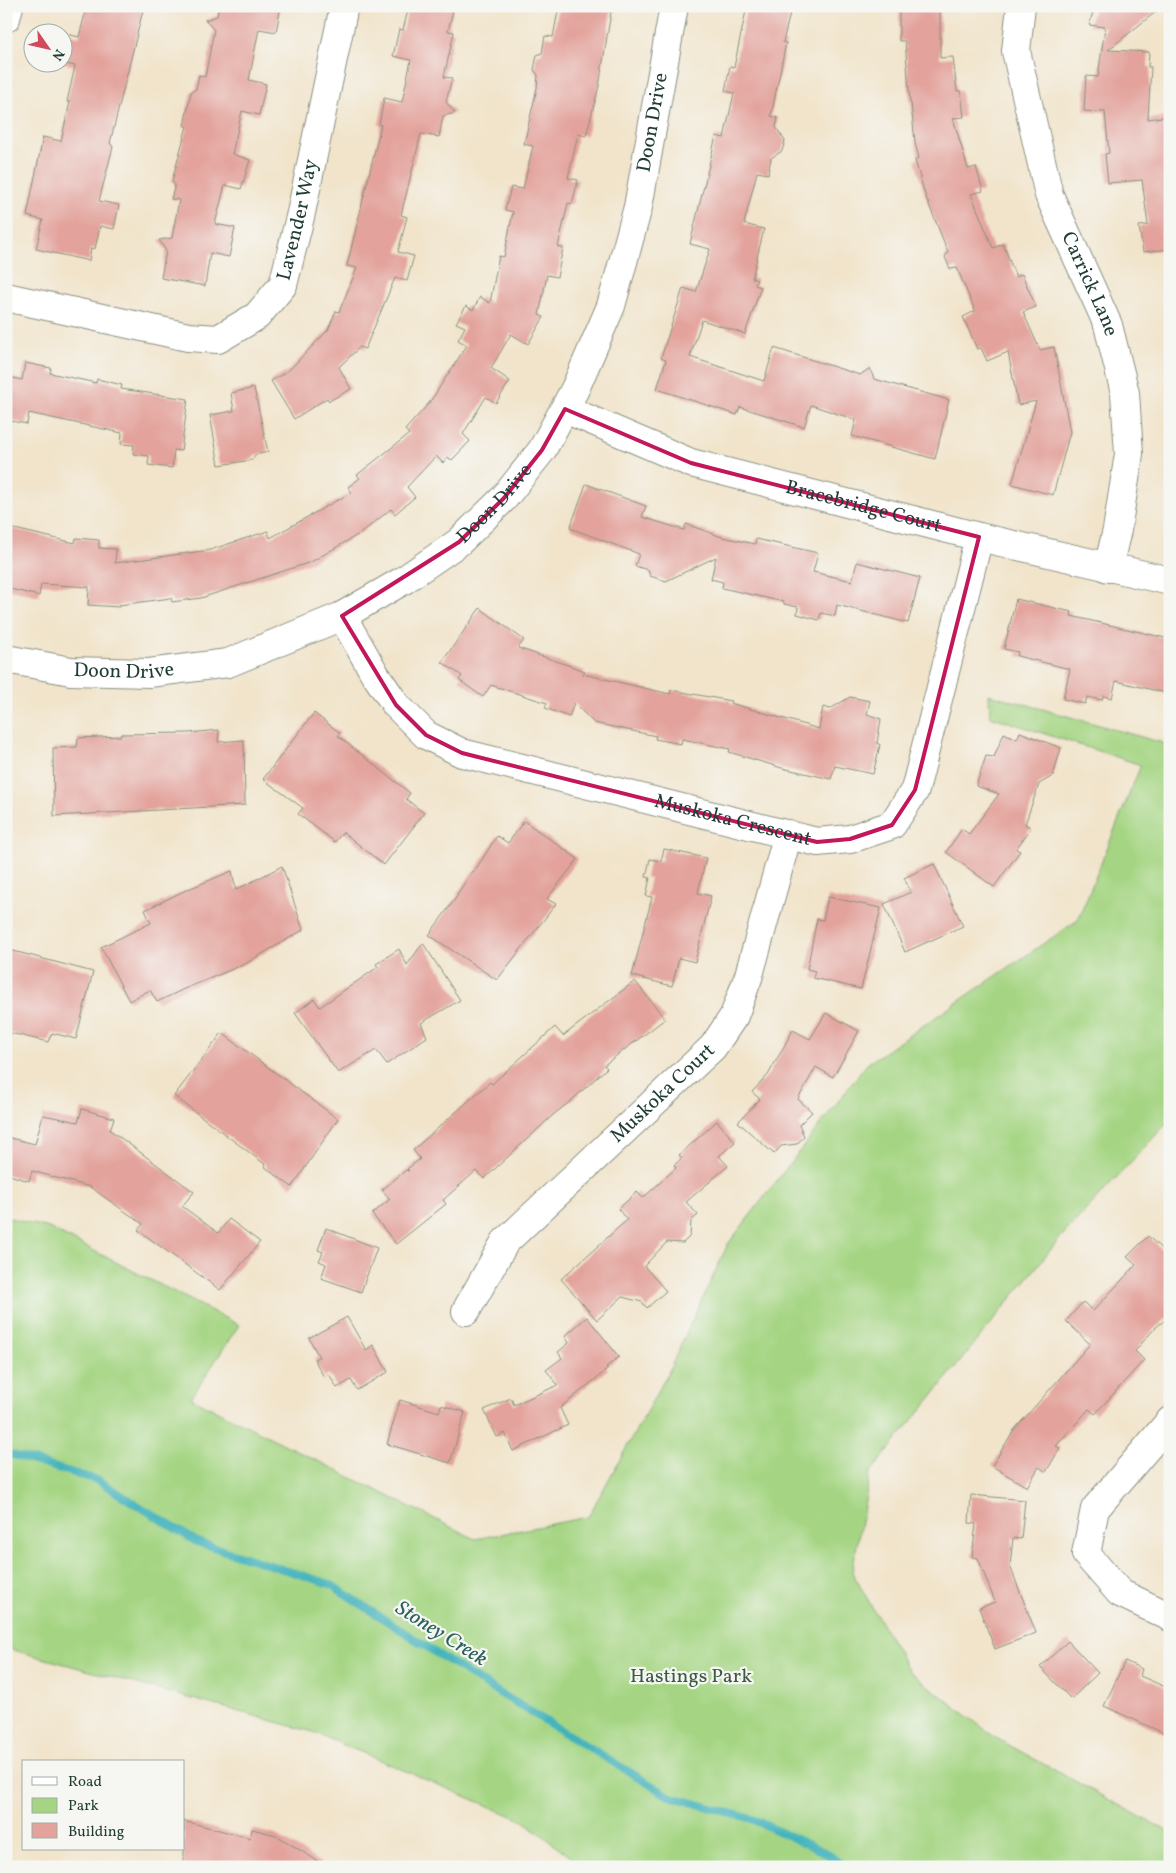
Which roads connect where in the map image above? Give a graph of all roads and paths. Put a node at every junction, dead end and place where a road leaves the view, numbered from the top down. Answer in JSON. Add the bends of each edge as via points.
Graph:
{"nodes":[{"id":1,"x":9,"y":6,"type":"edge"},
{"id":2,"x":344,"y":6,"type":"edge"},
{"id":3,"x":674,"y":6,"type":"edge"},
{"id":4,"x":1021,"y":6,"type":"edge"},
{"id":5,"x":6,"y":18,"type":"edge"},
{"id":6,"x":6,"y":297,"type":"edge"},
{"id":7,"x":565,"y":409,"type":"junction"},
{"id":8,"x":979,"y":537,"type":"junction"},
{"id":9,"x":1108,"y":568,"type":"junction"},
{"id":10,"x":1170,"y":581,"type":"edge"},
{"id":11,"x":342,"y":616,"type":"junction"},
{"id":12,"x":6,"y":659,"type":"edge"},
{"id":13,"x":788,"y":834,"type":"junction"},
{"id":14,"x":466,"y":1311,"type":"dead end"},
{"id":15,"x":1165,"y":1426,"type":"edge"},
{"id":16,"x":1170,"y":1617,"type":"edge"}],
"edges":[{"from":1,"to":5,"type":"street"},
{"from":2,"to":6,"type":"street","name":"Lavender Way","via":[[283,285],[257,316],[218,339],[188,337]]},
{"from":3,"to":7,"type":"street","name":"Doon Drive","via":[[638,207],[611,306]]},
{"from":4,"to":9,"type":"street","name":"Carrick Lane","via":[[1016,51],[1049,195],[1108,324],[1125,394],[1129,454]]},
{"from":7,"to":8,"type":"street","name":"Bracebridge Court","via":[[691,463]]},
{"from":7,"to":11,"type":"street","name":"Doon Drive","via":[[542,450],[504,498],[459,542],[404,580]]},
{"from":8,"to":9,"type":"street","name":"Bracebridge Court"},
{"from":8,"to":13,"type":"street","name":"Muskoka Crescent","via":[[916,790],[892,825],[850,839],[817,842]]},
{"from":9,"to":10,"type":"street","name":"Bracebridge Court"},
{"from":11,"to":12,"type":"street","name":"Doon Drive","via":[[228,664],[149,673],[90,672]]},
{"from":11,"to":13,"type":"street","name":"Muskoka Crescent","via":[[396,705],[426,735],[470,754]]},
{"from":13,"to":14,"type":"street","name":"Muskoka Court","via":[[749,975],[734,1016],[719,1039],[693,1068],[505,1242]]},
{"from":15,"to":16,"type":"street","via":[[1094,1509],[1086,1554],[1120,1593]]}]}
